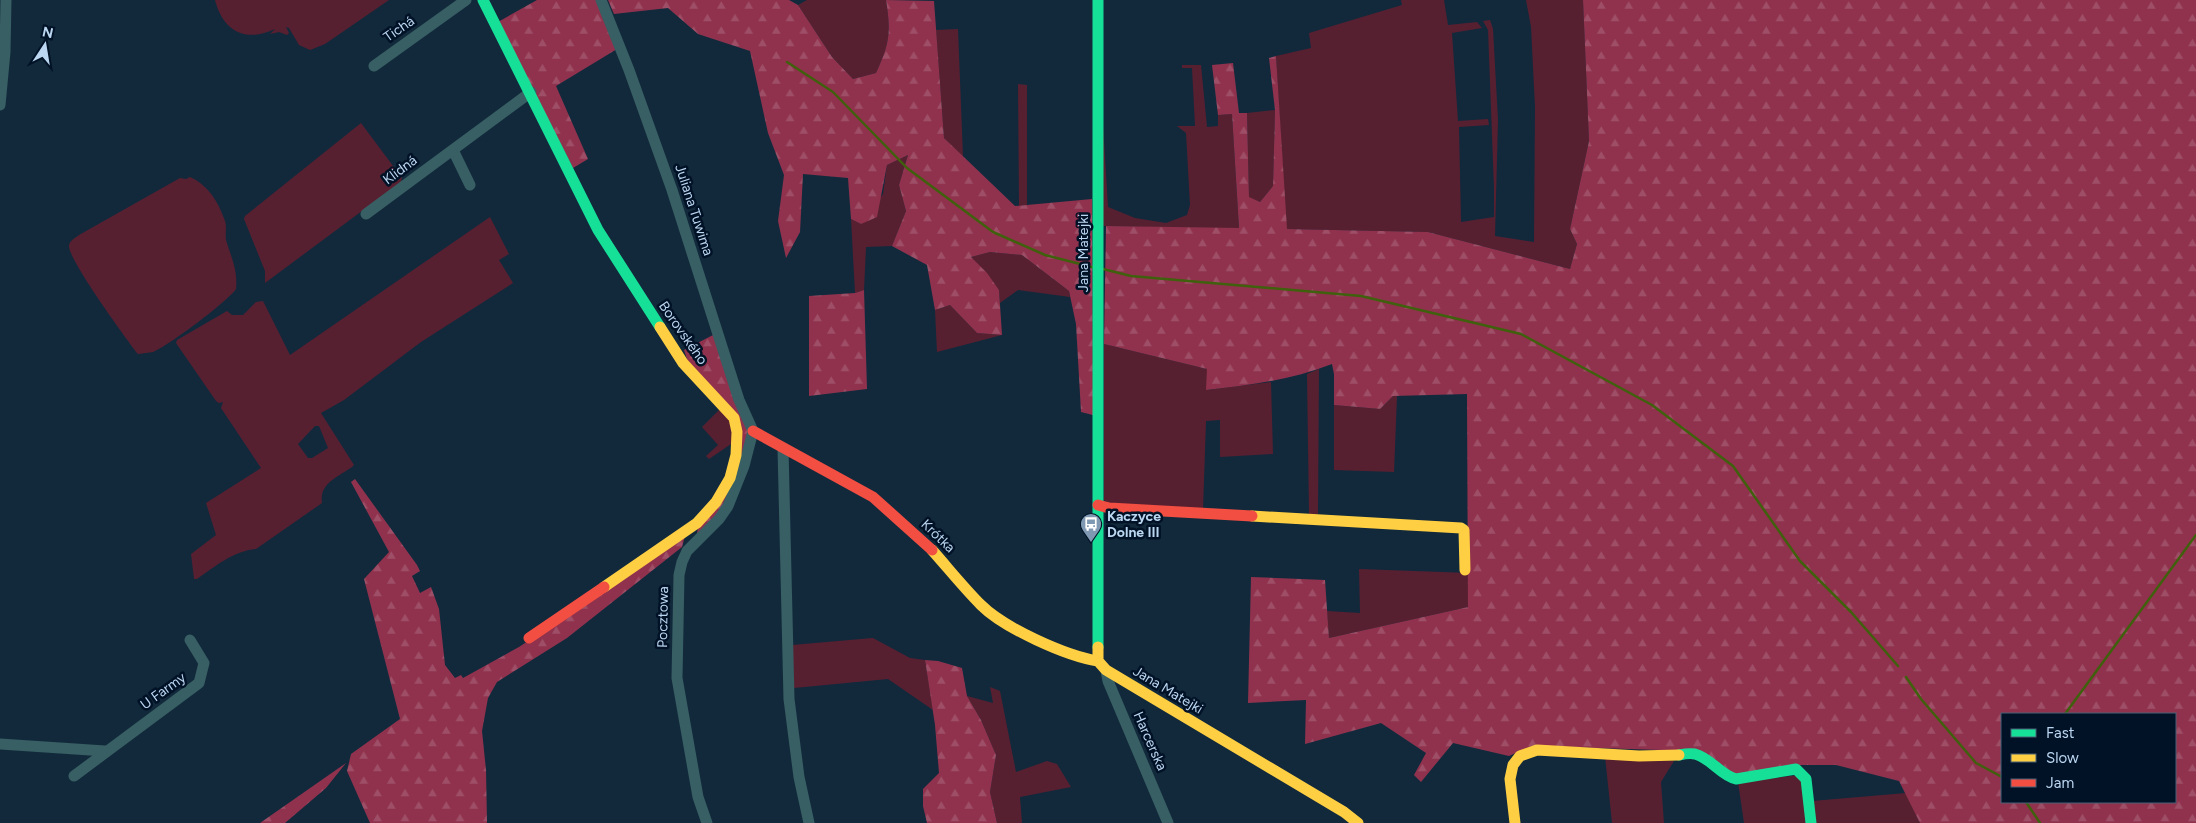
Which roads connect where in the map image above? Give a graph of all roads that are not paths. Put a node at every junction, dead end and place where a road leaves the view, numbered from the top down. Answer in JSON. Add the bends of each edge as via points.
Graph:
{"nodes":[{"id":1,"x":6,"y":0,"type":"edge"},
{"id":2,"x":466,"y":0,"type":"edge"},
{"id":3,"x":483,"y":0,"type":"edge"},
{"id":4,"x":601,"y":0,"type":"edge"},
{"id":5,"x":1098,"y":0,"type":"edge"},
{"id":6,"x":374,"y":66,"type":"dead end"},
{"id":7,"x":531,"y":92,"type":"junction"},
{"id":8,"x":0,"y":105,"type":"edge"},
{"id":9,"x":453,"y":150,"type":"junction"},
{"id":10,"x":470,"y":185,"type":"dead end"},
{"id":11,"x":366,"y":214,"type":"dead end"},
{"id":12,"x":753,"y":431,"type":"junction"},
{"id":13,"x":784,"y":448,"type":"junction"},
{"id":14,"x":1098,"y":505,"type":"junction"},
{"id":15,"x":1465,"y":570,"type":"dead end"},
{"id":16,"x":529,"y":638,"type":"dead end"},
{"id":17,"x":190,"y":640,"type":"dead end"},
{"id":18,"x":1098,"y":661,"type":"junction"},
{"id":19,"x":1106,"y":670,"type":"junction"},
{"id":20,"x":0,"y":744,"type":"edge"},
{"id":21,"x":105,"y":751,"type":"junction"},
{"id":22,"x":74,"y":776,"type":"dead end"},
{"id":23,"x":706,"y":823,"type":"edge"},
{"id":24,"x":809,"y":823,"type":"edge"},
{"id":25,"x":1168,"y":823,"type":"edge"},
{"id":26,"x":1358,"y":823,"type":"edge"},
{"id":27,"x":1514,"y":823,"type":"edge"},
{"id":28,"x":1811,"y":823,"type":"edge"}],
"edges":[{"from":1,"to":8,"type":"street"},
{"from":2,"to":6,"type":"street","name":"Tichá"},
{"from":3,"to":7,"type":"street","name":"Borovského"},
{"from":4,"to":12,"type":"street","name":"Juliana Tuwima","via":[[672,190],[739,400]]},
{"from":5,"to":14,"type":"street","name":"Jana Matejki"},
{"from":7,"to":9,"type":"street","name":"Klidná"},
{"from":7,"to":16,"type":"street","name":"Borovského","via":[[598,230],[683,363],[734,418],[737,432],[730,478],[716,502],[697,523]]},
{"from":9,"to":10,"type":"street"},
{"from":9,"to":11,"type":"street","name":"Klidná"},
{"from":12,"to":13,"type":"street","name":"Krótka"},
{"from":12,"to":23,"type":"street","name":"Pocztowa","via":[[732,498],[719,519],[687,551],[679,575],[677,678],[698,797]]},
{"from":13,"to":18,"type":"street","name":"Krótka","via":[[873,497],[931,548],[982,606],[998,617],[1030,637]]},
{"from":13,"to":24,"type":"street","via":[[789,699],[799,777]]},
{"from":14,"to":15,"type":"street","via":[[1188,514],[1461,528],[1464,530]]},
{"from":14,"to":18,"type":"street","name":"Jana Matejki"},
{"from":17,"to":21,"type":"street","name":"U Farmy","via":[[204,663],[199,683]]},
{"from":18,"to":19,"type":"street","name":"Jana Matejki"},
{"from":19,"to":25,"type":"street","name":"Harcerska"},
{"from":19,"to":26,"type":"street","name":"Jana Matejki"},
{"from":20,"to":21,"type":"street"},
{"from":21,"to":22,"type":"street","name":"U Farmy"},
{"from":27,"to":28,"type":"street","via":[[1510,779],[1513,765],[1520,756],[1537,750],[1639,756],[1694,754],[1729,778],[1736,779],[1796,769],[1806,779]]}]}
